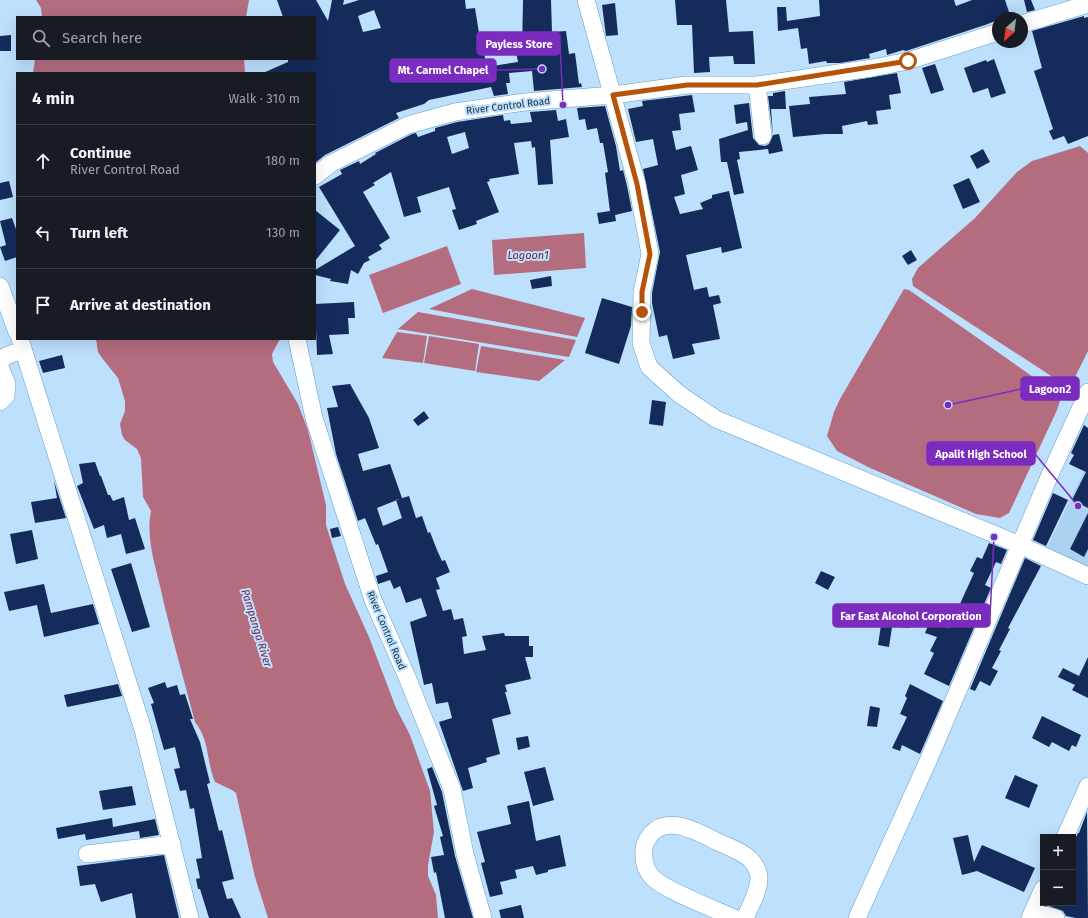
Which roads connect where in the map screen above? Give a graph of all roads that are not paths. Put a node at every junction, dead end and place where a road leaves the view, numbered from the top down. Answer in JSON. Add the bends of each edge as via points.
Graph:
{"nodes":[{"id":1,"x":586,"y":0,"type":"edge"},
{"id":2,"x":1088,"y":4,"type":"edge"},
{"id":3,"x":1028,"y":22,"type":"edge"},
{"id":4,"x":992,"y":34,"type":"edge"},
{"id":5,"x":757,"y":85,"type":"junction"},
{"id":6,"x":613,"y":95,"type":"junction"},
{"id":7,"x":763,"y":136,"type":"dead end"},
{"id":8,"x":316,"y":175,"type":"edge"},
{"id":9,"x":0,"y":286,"type":"edge"},
{"id":10,"x":16,"y":329,"type":"edge"},
{"id":11,"x":297,"y":340,"type":"edge"},
{"id":12,"x":22,"y":344,"type":"edge"},
{"id":13,"x":0,"y":363,"type":"edge"},
{"id":14,"x":0,"y":367,"type":"edge"},
{"id":15,"x":1088,"y":392,"type":"edge"},
{"id":16,"x":0,"y":402,"type":"edge"},
{"id":17,"x":1020,"y":545,"type":"junction"},
{"id":18,"x":1088,"y":576,"type":"edge"},
{"id":19,"x":1088,"y":786,"type":"edge"},
{"id":20,"x":1084,"y":804,"type":"edge"},
{"id":21,"x":1067,"y":834,"type":"edge"},
{"id":22,"x":172,"y":844,"type":"junction"},
{"id":23,"x":87,"y":854,"type":"dead end"},
{"id":24,"x":1040,"y":896,"type":"edge"},
{"id":25,"x":1032,"y":915,"type":"edge"},
{"id":26,"x":190,"y":918,"type":"edge"},
{"id":27,"x":483,"y":918,"type":"edge"},
{"id":28,"x":734,"y":918,"type":"edge"},
{"id":29,"x":745,"y":918,"type":"edge"},
{"id":30,"x":857,"y":918,"type":"edge"},
{"id":31,"x":1056,"y":918,"type":"edge"}],
"edges":[{"from":1,"to":6,"type":"street"},
{"from":2,"to":3,"type":"street"},
{"from":4,"to":5,"type":"street","name":"River Control Road","via":[[908,61]]},
{"from":5,"to":6,"type":"street","name":"River Control Road","via":[[687,85]]},
{"from":5,"to":7,"type":"street"},
{"from":6,"to":8,"type":"street","name":"River Control Road","via":[[565,97],[454,112],[408,125],[330,164]]},
{"from":6,"to":17,"type":"street","via":[[637,184],[650,254],[642,292],[641,343],[648,367],[679,394],[716,419]]},
{"from":9,"to":10,"type":"street"},
{"from":11,"to":27,"type":"street","name":"River Control Road","via":[[314,418],[373,600],[452,789],[465,854]]},
{"from":12,"to":13,"type":"street","via":[[1,359]]},
{"from":12,"to":22,"type":"street","via":[[143,730]]},
{"from":14,"to":16,"type":"street","via":[[7,384],[6,396]]},
{"from":15,"to":17,"type":"street"},
{"from":17,"to":18,"type":"street"},
{"from":17,"to":30,"type":"street","via":[[928,761]]},
{"from":19,"to":20,"type":"street"},
{"from":20,"to":21,"type":"street"},
{"from":22,"to":23,"type":"street"},
{"from":22,"to":26,"type":"street"},
{"from":24,"to":25,"type":"street"},
{"from":25,"to":31,"type":"street"},
{"from":28,"to":29,"type":"street","via":[[653,878],[646,869],[644,848],[654,831],[670,825],[682,827],[738,851],[750,860],[759,877],[758,887]]}]}
